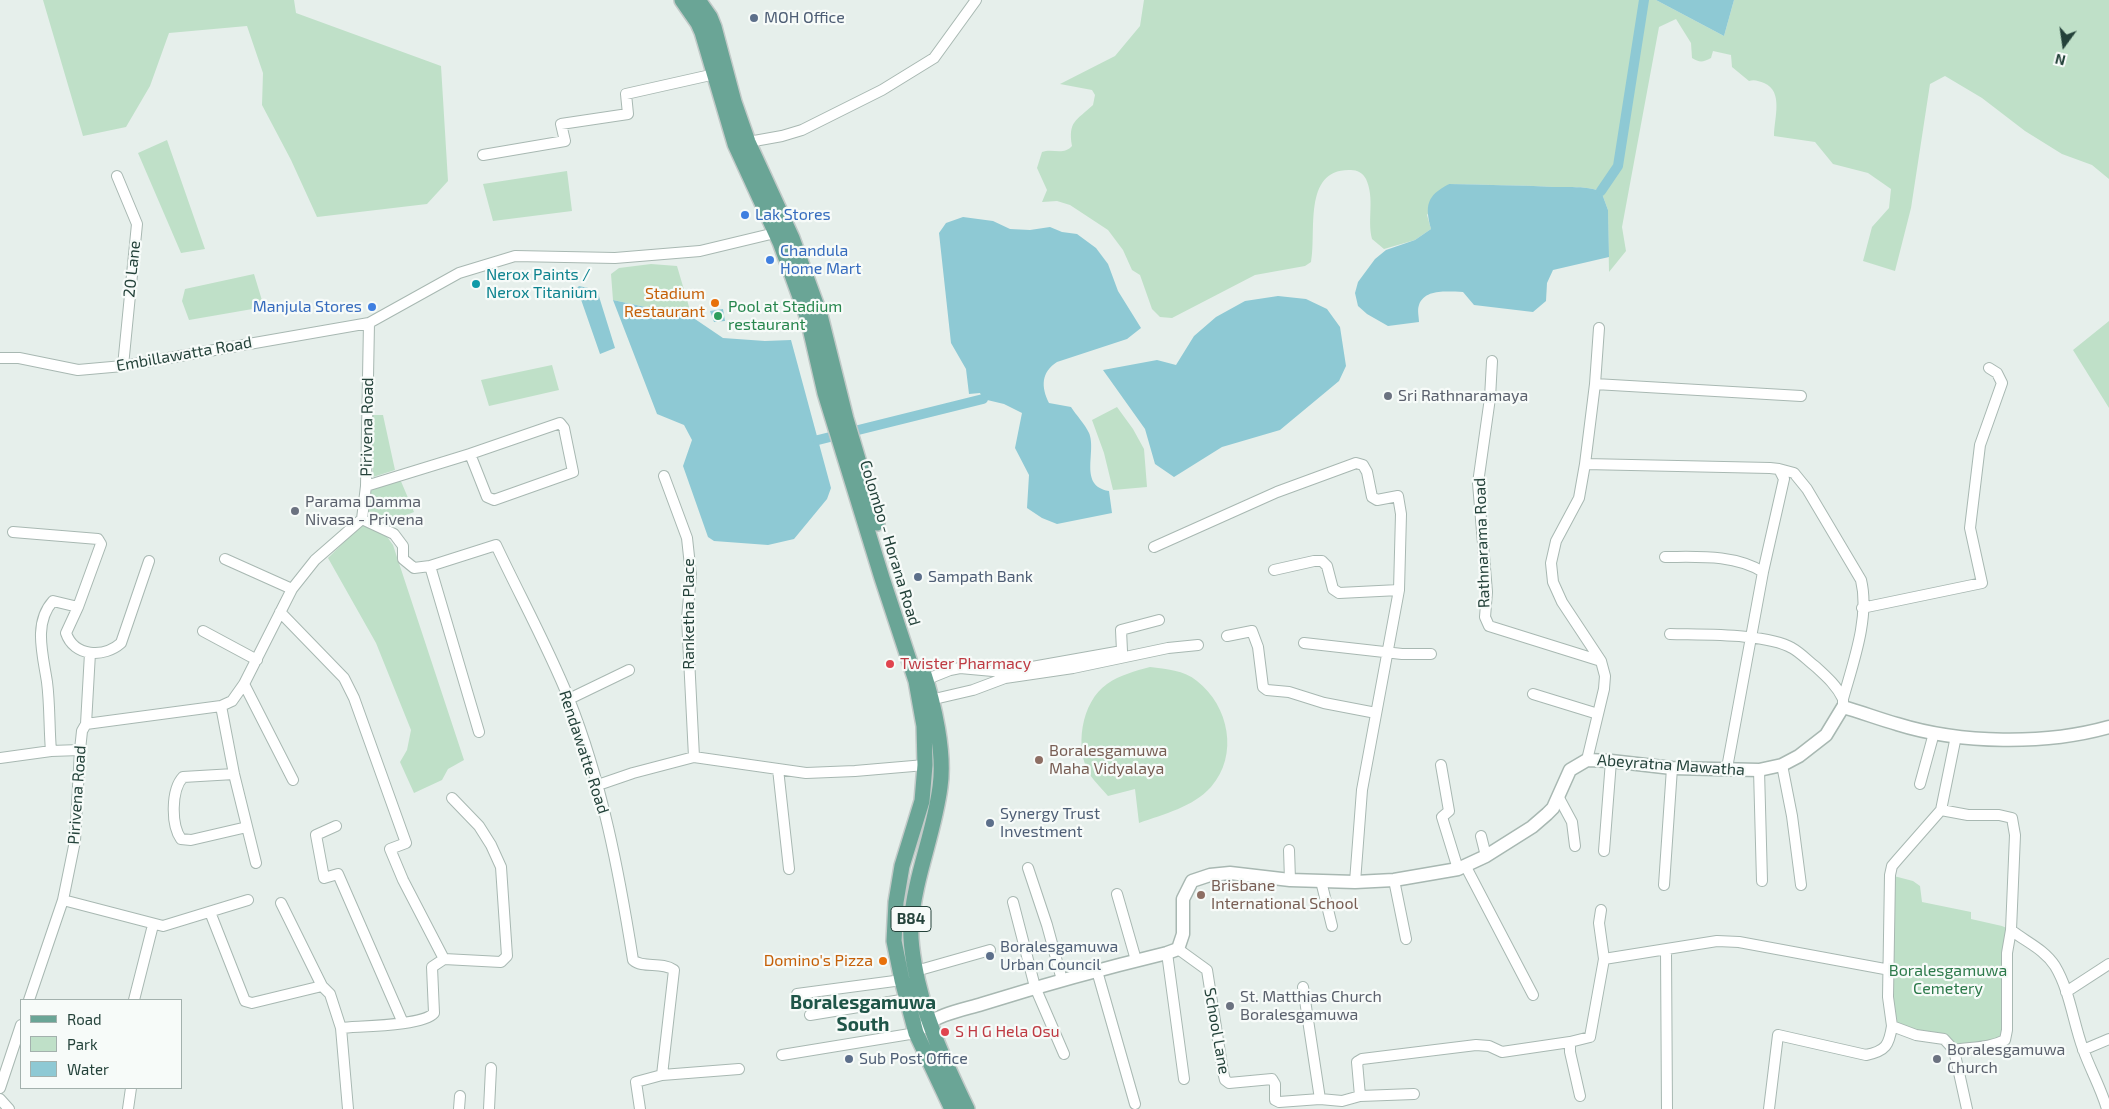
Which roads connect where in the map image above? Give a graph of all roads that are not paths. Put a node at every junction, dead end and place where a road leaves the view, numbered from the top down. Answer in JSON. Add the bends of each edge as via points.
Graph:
{"nodes":[{"id":1,"x":682,"y":0,"type":"edge"},
{"id":2,"x":698,"y":0,"type":"edge"},
{"id":3,"x":976,"y":0,"type":"edge"},
{"id":4,"x":715,"y":74,"type":"junction"},
{"id":5,"x":741,"y":143,"type":"junction"},
{"id":6,"x":483,"y":155,"type":"dead end"},
{"id":7,"x":117,"y":176,"type":"dead end"},
{"id":8,"x":781,"y":229,"type":"junction"},
{"id":9,"x":369,"y":323,"type":"junction"},
{"id":10,"x":1599,"y":328,"type":"dead end"},
{"id":11,"x":0,"y":358,"type":"edge"},
{"id":12,"x":1492,"y":361,"type":"dead end"},
{"id":13,"x":123,"y":366,"type":"junction"},
{"id":14,"x":1989,"y":368,"type":"dead end"},
{"id":15,"x":1595,"y":384,"type":"junction"},
{"id":16,"x":1801,"y":396,"type":"dead end"},
{"id":17,"x":848,"y":446,"type":"junction"},
{"id":18,"x":470,"y":454,"type":"junction"},
{"id":19,"x":1585,"y":464,"type":"junction"},
{"id":20,"x":1779,"y":470,"type":"junction"},
{"id":21,"x":664,"y":476,"type":"dead end"},
{"id":22,"x":366,"y":486,"type":"junction"},
{"id":23,"x":362,"y":520,"type":"junction"},
{"id":24,"x":13,"y":532,"type":"dead end"},
{"id":25,"x":1154,"y":548,"type":"dead end"},
{"id":26,"x":1664,"y":557,"type":"dead end"},
{"id":27,"x":225,"y":559,"type":"dead end"},
{"id":28,"x":149,"y":561,"type":"dead end"},
{"id":29,"x":430,"y":566,"type":"junction"},
{"id":30,"x":1274,"y":570,"type":"dead end"},
{"id":31,"x":1763,"y":572,"type":"junction"},
{"id":32,"x":292,"y":589,"type":"junction"},
{"id":33,"x":1398,"y":590,"type":"junction"},
{"id":34,"x":78,"y":607,"type":"junction"},
{"id":35,"x":1862,"y":608,"type":"junction"},
{"id":36,"x":280,"y":612,"type":"junction"},
{"id":37,"x":1159,"y":620,"type":"dead end"},
{"id":38,"x":204,"y":631,"type":"dead end"},
{"id":39,"x":1670,"y":634,"type":"dead end"},
{"id":40,"x":1227,"y":636,"type":"dead end"},
{"id":41,"x":1752,"y":637,"type":"junction"},
{"id":42,"x":1304,"y":643,"type":"dead end"},
{"id":43,"x":1198,"y":645,"type":"dead end"},
{"id":44,"x":1386,"y":652,"type":"junction"},
{"id":45,"x":90,"y":653,"type":"junction"},
{"id":46,"x":1431,"y":654,"type":"dead end"},
{"id":47,"x":257,"y":660,"type":"junction"},
{"id":48,"x":1601,"y":661,"type":"junction"},
{"id":49,"x":630,"y":670,"type":"dead end"},
{"id":50,"x":926,"y":680,"type":"junction"},
{"id":51,"x":244,"y":684,"type":"junction"},
{"id":52,"x":1534,"y":694,"type":"dead end"},
{"id":53,"x":569,"y":699,"type":"junction"},
{"id":54,"x":930,"y":700,"type":"junction"},
{"id":55,"x":1843,"y":703,"type":"junction"},
{"id":56,"x":221,"y":706,"type":"junction"},
{"id":57,"x":1376,"y":713,"type":"junction"},
{"id":58,"x":1598,"y":714,"type":"junction"},
{"id":59,"x":86,"y":724,"type":"junction"},
{"id":60,"x":2109,"y":727,"type":"edge"},
{"id":61,"x":479,"y":732,"type":"dead end"},
{"id":62,"x":1934,"y":733,"type":"junction"},
{"id":63,"x":1956,"y":736,"type":"junction"},
{"id":64,"x":80,"y":750,"type":"junction"},
{"id":65,"x":51,"y":751,"type":"junction"},
{"id":66,"x":694,"y":757,"type":"junction"},
{"id":67,"x":0,"y":758,"type":"edge"},
{"id":68,"x":1587,"y":760,"type":"junction"},
{"id":69,"x":1612,"y":761,"type":"junction"},
{"id":70,"x":925,"y":764,"type":"junction"},
{"id":71,"x":1441,"y":765,"type":"dead end"},
{"id":72,"x":1782,"y":765,"type":"junction"},
{"id":73,"x":1672,"y":768,"type":"junction"},
{"id":74,"x":1727,"y":768,"type":"junction"},
{"id":75,"x":778,"y":769,"type":"junction"},
{"id":76,"x":1759,"y":770,"type":"junction"},
{"id":77,"x":234,"y":774,"type":"junction"},
{"id":78,"x":293,"y":780,"type":"dead end"},
{"id":79,"x":1920,"y":784,"type":"dead end"},
{"id":80,"x":598,"y":786,"type":"junction"},
{"id":81,"x":1558,"y":796,"type":"junction"},
{"id":82,"x":452,"y":798,"type":"dead end"},
{"id":83,"x":1941,"y":810,"type":"junction"},
{"id":84,"x":336,"y":826,"type":"dead end"},
{"id":85,"x":247,"y":827,"type":"junction"},
{"id":86,"x":1481,"y":836,"type":"dead end"},
{"id":87,"x":1576,"y":846,"type":"dead end"},
{"id":88,"x":1289,"y":850,"type":"dead end"},
{"id":89,"x":1604,"y":851,"type":"dead end"},
{"id":90,"x":1486,"y":856,"type":"junction"},
{"id":91,"x":256,"y":863,"type":"dead end"},
{"id":92,"x":1028,"y":868,"type":"dead end"},
{"id":93,"x":1462,"y":868,"type":"junction"},
{"id":94,"x":789,"y":870,"type":"dead end"},
{"id":95,"x":1290,"y":880,"type":"junction"},
{"id":96,"x":1394,"y":880,"type":"junction"},
{"id":97,"x":1322,"y":881,"type":"junction"},
{"id":98,"x":1762,"y":881,"type":"dead end"},
{"id":99,"x":1355,"y":882,"type":"junction"},
{"id":100,"x":1664,"y":885,"type":"dead end"},
{"id":101,"x":1801,"y":885,"type":"dead end"},
{"id":102,"x":1117,"y":894,"type":"dead end"},
{"id":103,"x":63,"y":900,"type":"junction"},
{"id":104,"x":248,"y":900,"type":"dead end"},
{"id":105,"x":1013,"y":902,"type":"dead end"},
{"id":106,"x":281,"y":903,"type":"dead end"},
{"id":107,"x":1601,"y":910,"type":"dead end"},
{"id":108,"x":210,"y":912,"type":"junction"},
{"id":109,"x":153,"y":925,"type":"junction"},
{"id":110,"x":1332,"y":926,"type":"dead end"},
{"id":111,"x":2011,"y":930,"type":"junction"},
{"id":112,"x":1406,"y":939,"type":"dead end"},
{"id":113,"x":990,"y":950,"type":"dead end"},
{"id":114,"x":1666,"y":950,"type":"junction"},
{"id":115,"x":1173,"y":951,"type":"junction"},
{"id":116,"x":444,"y":959,"type":"junction"},
{"id":117,"x":1604,"y":959,"type":"junction"},
{"id":118,"x":1136,"y":960,"type":"junction"},
{"id":119,"x":2109,"y":964,"type":"edge"},
{"id":120,"x":1890,"y":970,"type":"junction"},
{"id":121,"x":916,"y":971,"type":"junction"},
{"id":122,"x":1097,"y":971,"type":"junction"},
{"id":123,"x":902,"y":980,"type":"junction"},
{"id":124,"x":1062,"y":980,"type":"junction"},
{"id":125,"x":322,"y":986,"type":"junction"},
{"id":126,"x":1035,"y":987,"type":"junction"},
{"id":127,"x":1303,"y":987,"type":"dead end"},
{"id":128,"x":2066,"y":992,"type":"junction"},
{"id":129,"x":797,"y":994,"type":"dead end"},
{"id":130,"x":1532,"y":995,"type":"dead end"},
{"id":131,"x":29,"y":999,"type":"edge"},
{"id":132,"x":134,"y":999,"type":"edge"},
{"id":133,"x":907,"y":999,"type":"junction"},
{"id":134,"x":810,"y":1015,"type":"dead end"},
{"id":135,"x":928,"y":1022,"type":"junction"},
{"id":136,"x":403,"y":1023,"type":"junction"},
{"id":137,"x":1892,"y":1026,"type":"junction"},
{"id":138,"x":20,"y":1028,"type":"edge"},
{"id":139,"x":341,"y":1028,"type":"junction"},
{"id":140,"x":916,"y":1033,"type":"junction"},
{"id":141,"x":2109,"y":1039,"type":"edge"},
{"id":142,"x":1570,"y":1042,"type":"junction"},
{"id":143,"x":1954,"y":1050,"type":"junction"},
{"id":144,"x":2083,"y":1050,"type":"junction"},
{"id":145,"x":1064,"y":1054,"type":"dead end"},
{"id":146,"x":782,"y":1055,"type":"dead end"},
{"id":147,"x":491,"y":1068,"type":"dead end"},
{"id":148,"x":739,"y":1069,"type":"dead end"},
{"id":149,"x":662,"y":1075,"type":"junction"},
{"id":150,"x":1184,"y":1079,"type":"dead end"},
{"id":151,"x":2104,"y":1081,"type":"edge"},
{"id":152,"x":0,"y":1088,"type":"edge"},
{"id":153,"x":131,"y":1089,"type":"edge"},
{"id":154,"x":1414,"y":1094,"type":"dead end"},
{"id":155,"x":460,"y":1096,"type":"dead end"},
{"id":156,"x":1360,"y":1096,"type":"junction"},
{"id":157,"x":1580,"y":1096,"type":"dead end"},
{"id":158,"x":0,"y":1099,"type":"edge"},
{"id":159,"x":1320,"y":1099,"type":"junction"},
{"id":160,"x":1135,"y":1104,"type":"dead end"},
{"id":161,"x":1341,"y":1105,"type":"edge"},
{"id":162,"x":9,"y":1109,"type":"edge"},
{"id":163,"x":128,"y":1109,"type":"edge"},
{"id":164,"x":348,"y":1109,"type":"edge"},
{"id":165,"x":458,"y":1109,"type":"edge"},
{"id":166,"x":489,"y":1109,"type":"edge"},
{"id":167,"x":640,"y":1109,"type":"edge"},
{"id":168,"x":952,"y":1109,"type":"edge"},
{"id":169,"x":967,"y":1109,"type":"edge"},
{"id":170,"x":1667,"y":1109,"type":"edge"},
{"id":171,"x":1769,"y":1109,"type":"edge"},
{"id":172,"x":1967,"y":1109,"type":"edge"},
{"id":173,"x":2107,"y":1109,"type":"edge"}],
"edges":[{"from":1,"to":4,"type":"main road","name":"Colombo - Horana Road","number":"B84","via":[[698,23]]},
{"from":2,"to":5,"type":"main road","name":"Colombo - Horana Road","number":"B84","via":[[714,27]]},
{"from":3,"to":5,"type":"street","via":[[934,58],[882,90],[802,130]]},
{"from":4,"to":5,"type":"main road","name":"Colombo - Horana Road","number":"B84","via":[[722,105]]},
{"from":4,"to":6,"type":"street","via":[[626,94],[628,114],[561,124],[565,142]]},
{"from":5,"to":8,"type":"main road","name":"Colombo - Horana Road","number":"B84"},
{"from":7,"to":13,"type":"street","name":"20 Lane","via":[[137,224]]},
{"from":8,"to":9,"type":"street","via":[[700,251],[616,258],[515,256],[459,273]]},
{"from":8,"to":17,"type":"main road","name":"Colombo - Horana Road","number":"B84","via":[[820,315]]},
{"from":9,"to":13,"type":"street","name":"Embillawatta Road"},
{"from":9,"to":22,"type":"street","name":"Pirivena Road"},
{"from":10,"to":15,"type":"street"},
{"from":11,"to":13,"type":"street","name":"Embillawatta Road","via":[[19,358],[78,370]]},
{"from":12,"to":48,"type":"street","name":"Rathnarama Road","via":[[1478,483],[1485,617],[1490,626]]},
{"from":14,"to":35,"type":"street","via":[[1997,373],[2002,383],[1980,445],[1970,528],[1982,582]]},
{"from":15,"to":16,"type":"street"},
{"from":15,"to":19,"type":"street"},
{"from":17,"to":50,"type":"main road","name":"Colombo - Horana Road","number":"B84"},
{"from":17,"to":70,"type":"main road","name":"Colombo - Horana Road","number":"B84","via":[[882,578],[916,682],[924,726]]},
{"from":18,"to":18,"type":"street","via":[[560,423],[574,472],[494,500],[487,496]]},
{"from":18,"to":22,"type":"street"},
{"from":19,"to":20,"type":"street"},
{"from":19,"to":48,"type":"street","via":[[1579,498],[1556,541],[1551,563],[1553,582],[1562,602]]},
{"from":20,"to":31,"type":"street","via":[[1784,479]]},
{"from":20,"to":35,"type":"street","name":"Abeyratna Mawatha","via":[[1794,473],[1807,489],[1860,580],[1864,593]]},
{"from":21,"to":66,"type":"street","name":"Ranketha Place","via":[[687,538],[691,575],[687,618]]},
{"from":22,"to":23,"type":"street","name":"Pirivena Road"},
{"from":23,"to":29,"type":"street","name":"Rendawatte Road","via":[[394,534],[403,546],[403,559],[414,568]]},
{"from":23,"to":32,"type":"street","via":[[315,560]]},
{"from":24,"to":34,"type":"street","via":[[98,539],[101,544]]},
{"from":25,"to":33,"type":"street","via":[[1277,492],[1356,463],[1363,465],[1367,472],[1372,497],[1377,500],[1398,496],[1401,514]]},
{"from":26,"to":31,"type":"street","via":[[1714,557],[1751,565]]},
{"from":27,"to":32,"type":"street"},
{"from":28,"to":45,"type":"street","via":[[121,643],[112,651]]},
{"from":29,"to":53,"type":"street","name":"Rendawatte Road","via":[[496,545]]},
{"from":29,"to":61,"type":"street"},
{"from":30,"to":33,"type":"street","via":[[1322,561],[1327,566],[1333,589],[1339,592]]},
{"from":31,"to":41,"type":"street"},
{"from":32,"to":36,"type":"street"},
{"from":33,"to":44,"type":"street"},
{"from":34,"to":45,"type":"street","via":[[66,633],[68,640]]},
{"from":34,"to":65,"type":"street","via":[[53,601],[45,610],[41,631]]},
{"from":35,"to":55,"type":"street","name":"Abeyratna Mawatha","via":[[1857,649]]},
{"from":36,"to":47,"type":"street"},
{"from":36,"to":116,"type":"street","via":[[344,678],[354,698],[406,843],[390,849]]},
{"from":37,"to":50,"type":"street","via":[[1121,630],[1122,651],[1004,672],[960,668]]},
{"from":38,"to":47,"type":"street"},
{"from":39,"to":41,"type":"street"},
{"from":40,"to":57,"type":"street","via":[[1252,631],[1258,647],[1263,687],[1267,690]]},
{"from":41,"to":55,"type":"street","via":[[1791,647],[1837,688]]},
{"from":41,"to":74,"type":"street"},
{"from":42,"to":44,"type":"street"},
{"from":43,"to":54,"type":"street","via":[[1006,678]]},
{"from":44,"to":46,"type":"street"},
{"from":44,"to":57,"type":"street"},
{"from":45,"to":59,"type":"street"},
{"from":47,"to":51,"type":"street"},
{"from":48,"to":58,"type":"street","via":[[1605,676]]},
{"from":49,"to":53,"type":"street"},
{"from":50,"to":54,"type":"main road","name":"Colombo - Horana Road","number":"B84"},
{"from":51,"to":56,"type":"street","via":[[232,701]]},
{"from":51,"to":78,"type":"street"},
{"from":52,"to":58,"type":"street"},
{"from":53,"to":80,"type":"street","name":"Rendawatte Road"},
{"from":54,"to":121,"type":"main road","name":"Colombo - Horana Road","number":"B84","via":[[940,741],[941,775],[917,878],[911,925]]},
{"from":55,"to":62,"type":"street","via":[[1898,724]]},
{"from":55,"to":72,"type":"street","name":"Abeyratna Mawatha","via":[[1826,735]]},
{"from":56,"to":59,"type":"street","name":"Pirivena Road"},
{"from":56,"to":77,"type":"street"},
{"from":57,"to":99,"type":"street","via":[[1362,790]]},
{"from":58,"to":68,"type":"street"},
{"from":59,"to":64,"type":"street","name":"Pirivena Road"},
{"from":60,"to":63,"type":"street","via":[[2063,736]]},
{"from":62,"to":63,"type":"street"},
{"from":62,"to":79,"type":"street"},
{"from":63,"to":83,"type":"street"},
{"from":64,"to":65,"type":"street"},
{"from":64,"to":103,"type":"street","name":"Pirivena Road","via":[[76,841]]},
{"from":65,"to":67,"type":"street"},
{"from":66,"to":75,"type":"street"},
{"from":66,"to":80,"type":"street"},
{"from":68,"to":69,"type":"street","name":"Abeyratna Mawatha"},
{"from":68,"to":81,"type":"street","name":"Abeyratna Mawatha","via":[[1570,770]]},
{"from":69,"to":73,"type":"street","name":"Abeyratna Mawatha"},
{"from":69,"to":89,"type":"street"},
{"from":70,"to":75,"type":"street","via":[[855,772],[806,773]]},
{"from":70,"to":123,"type":"main road","name":"Colombo - Horana Road","number":"B84","via":[[922,801],[902,866],[896,902],[894,941]]},
{"from":71,"to":93,"type":"street","via":[[1449,811],[1442,817]]},
{"from":72,"to":76,"type":"street","name":"Abeyratna Mawatha"},
{"from":72,"to":101,"type":"street"},
{"from":73,"to":74,"type":"street","name":"Abeyratna Mawatha"},
{"from":73,"to":100,"type":"street"},
{"from":74,"to":76,"type":"street","name":"Abeyratna Mawatha"},
{"from":75,"to":94,"type":"street"},
{"from":76,"to":98,"type":"street"},
{"from":77,"to":85,"type":"street"},
{"from":77,"to":85,"type":"street","via":[[183,777],[178,782],[174,794],[176,832],[181,839],[191,840]]},
{"from":80,"to":149,"type":"street","name":"Rendawatte Road","via":[[622,892],[633,960],[637,964],[667,965],[674,970]]},
{"from":81,"to":87,"type":"street","via":[[1572,822]]},
{"from":81,"to":90,"type":"street","name":"Abeyratna Mawatha","via":[[1553,808],[1532,827]]},
{"from":82,"to":116,"type":"street","via":[[479,826],[501,867],[507,956],[501,962]]},
{"from":83,"to":111,"type":"street","via":[[2012,818],[2015,835]]},
{"from":83,"to":120,"type":"street","via":[[1892,866]]},
{"from":84,"to":136,"type":"street","via":[[316,834],[324,878],[338,874]]},
{"from":85,"to":91,"type":"street"},
{"from":86,"to":90,"type":"street"},
{"from":88,"to":95,"type":"street"},
{"from":90,"to":93,"type":"street","name":"Abeyratna Mawatha"},
{"from":92,"to":124,"type":"street"},
{"from":93,"to":96,"type":"street","name":"Abeyratna Mawatha"},
{"from":93,"to":130,"type":"street"},
{"from":95,"to":97,"type":"street","name":"Abeyratna Mawatha"},
{"from":95,"to":115,"type":"street","name":"Abeyratna Mawatha","via":[[1230,873],[1192,881],[1183,899],[1183,934]]},
{"from":96,"to":99,"type":"street","name":"Abeyratna Mawatha"},
{"from":96,"to":112,"type":"street"},
{"from":97,"to":99,"type":"street","name":"Abeyratna Mawatha"},
{"from":97,"to":110,"type":"street"},
{"from":102,"to":118,"type":"street"},
{"from":103,"to":109,"type":"street"},
{"from":103,"to":131,"type":"street","name":"Pirivena Road"},
{"from":104,"to":108,"type":"street"},
{"from":105,"to":126,"type":"street"},
{"from":106,"to":125,"type":"street"},
{"from":107,"to":117,"type":"street","via":[[1599,923]]},
{"from":108,"to":109,"type":"street","via":[[163,926]]},
{"from":108,"to":125,"type":"street","via":[[245,1001],[252,1003]]},
{"from":109,"to":132,"type":"street"},
{"from":111,"to":128,"type":"street","via":[[2048,958]]},
{"from":111,"to":143,"type":"street","via":[[2007,953],[2005,1040],[1995,1045]]},
{"from":113,"to":121,"type":"street"},
{"from":114,"to":117,"type":"street"},
{"from":114,"to":120,"type":"street","via":[[1717,941],[1739,942]]},
{"from":114,"to":170,"type":"street"},
{"from":115,"to":118,"type":"street"},
{"from":115,"to":150,"type":"street"},
{"from":115,"to":159,"type":"street","name":"School Lane","via":[[1207,970],[1225,1080],[1229,1084],[1272,1079],[1275,1100],[1279,1102]]},
{"from":116,"to":136,"type":"street","via":[[432,967],[434,1013],[430,1018]]},
{"from":117,"to":142,"type":"street","via":[[1590,1037]]},
{"from":118,"to":122,"type":"street"},
{"from":119,"to":128,"type":"street"},
{"from":120,"to":137,"type":"street","via":[[1888,997]]},
{"from":121,"to":135,"type":"main road","name":"Colombo - Horana Road","number":"B84"},
{"from":122,"to":124,"type":"street"},
{"from":122,"to":160,"type":"street"},
{"from":123,"to":129,"type":"street"},
{"from":123,"to":133,"type":"main road","name":"Colombo - Horana Road","number":"B84"},
{"from":124,"to":126,"type":"street"},
{"from":125,"to":139,"type":"street","via":[[330,994]]},
{"from":126,"to":135,"type":"street"},
{"from":126,"to":145,"type":"street"},
{"from":127,"to":159,"type":"street"},
{"from":128,"to":144,"type":"street"},
{"from":133,"to":134,"type":"street"},
{"from":133,"to":140,"type":"main road","name":"Colombo - Horana Road","number":"B84"},
{"from":135,"to":140,"type":"street"},
{"from":135,"to":169,"type":"main road","name":"Colombo - Horana Road","number":"B84"},
{"from":136,"to":139,"type":"street"},
{"from":137,"to":143,"type":"street","via":[[1916,1035],[1944,1039]]},
{"from":137,"to":171,"type":"street","via":[[1886,1048],[1866,1055],[1778,1036]]},
{"from":138,"to":152,"type":"street"},
{"from":139,"to":164,"type":"street"},
{"from":140,"to":146,"type":"street"},
{"from":140,"to":168,"type":"main road","name":"Colombo - Horana Road","number":"B84"},
{"from":141,"to":144,"type":"street"},
{"from":142,"to":156,"type":"street","via":[[1502,1052],[1476,1045],[1362,1059],[1357,1062]]},
{"from":142,"to":157,"type":"street"},
{"from":143,"to":172,"type":"street"},
{"from":144,"to":151,"type":"street"},
{"from":147,"to":166,"type":"street"},
{"from":148,"to":149,"type":"street"},
{"from":149,"to":167,"type":"street","via":[[636,1082]]},
{"from":151,"to":173,"type":"street"},
{"from":153,"to":163,"type":"street"},
{"from":154,"to":156,"type":"street","name":"School Lane"},
{"from":155,"to":165,"type":"street"},
{"from":156,"to":161,"type":"street","name":"School Lane"},
{"from":158,"to":162,"type":"street"},
{"from":159,"to":161,"type":"street","name":"School Lane"}]}
